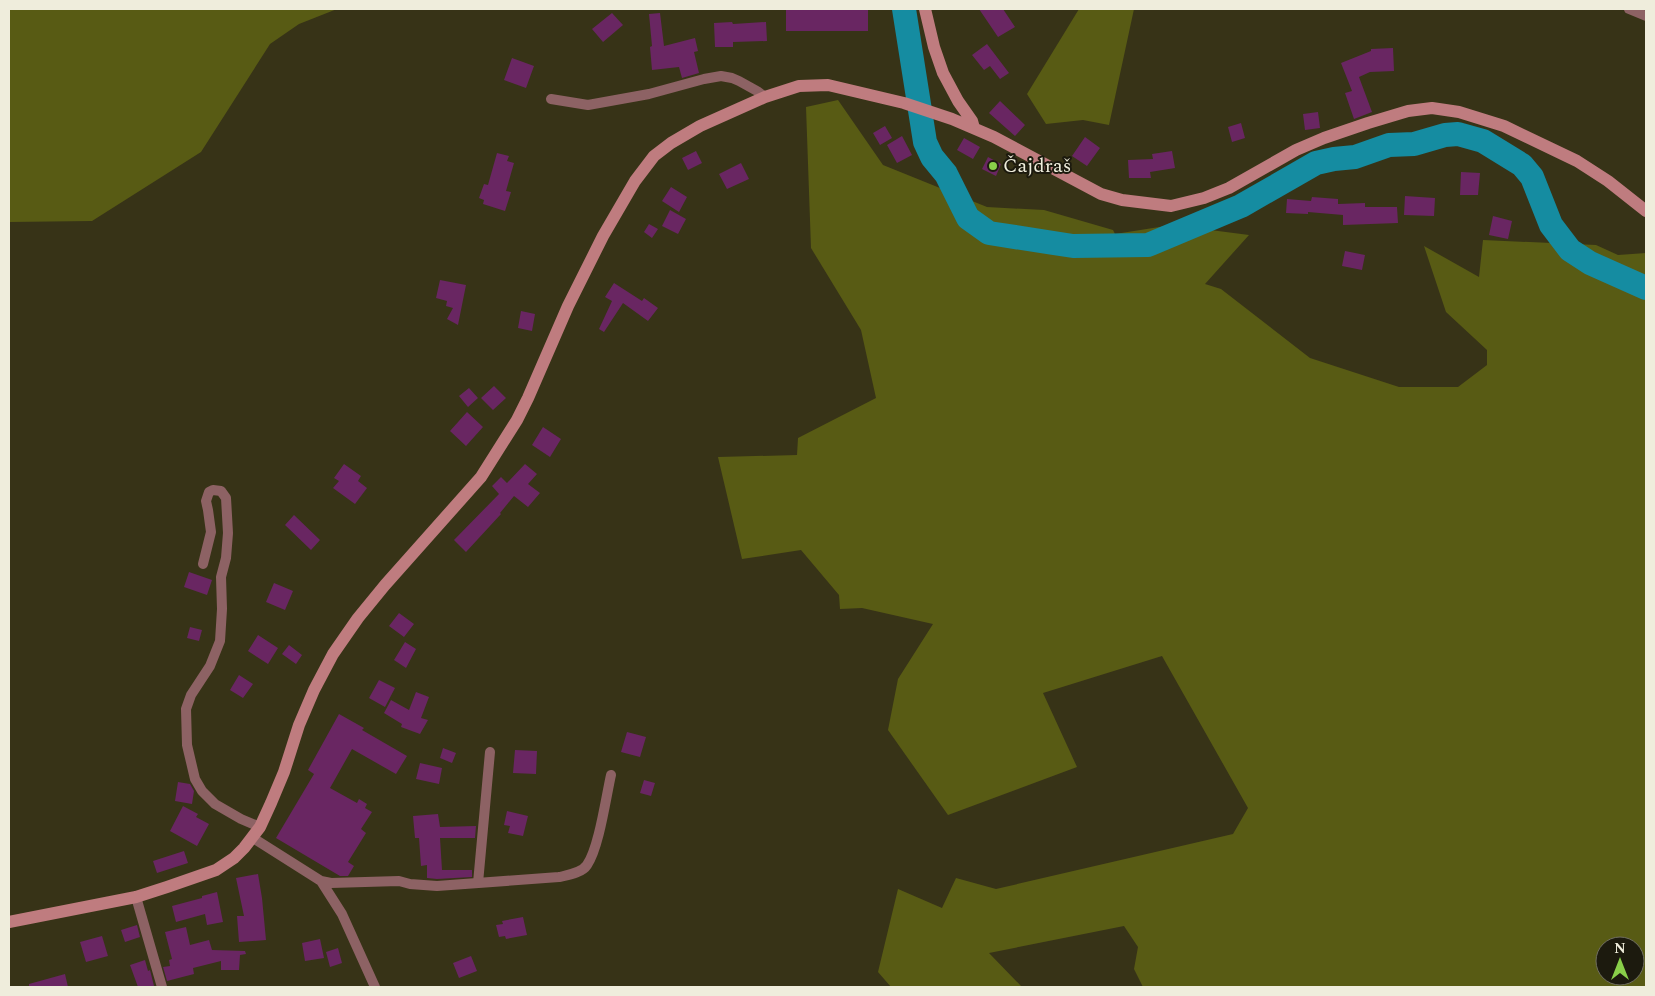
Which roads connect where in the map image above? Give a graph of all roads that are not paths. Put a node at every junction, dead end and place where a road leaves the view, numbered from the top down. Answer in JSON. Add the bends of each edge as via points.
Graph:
{"nodes":[{"id":1,"x":925,"y":9,"type":"edge"},
{"id":2,"x":1629,"y":9,"type":"edge"},
{"id":3,"x":1646,"y":16,"type":"edge"},
{"id":4,"x":765,"y":97,"type":"junction"},
{"id":5,"x":551,"y":99,"type":"dead end"},
{"id":6,"x":974,"y":128,"type":"junction"},
{"id":7,"x":1646,"y":211,"type":"edge"},
{"id":8,"x":203,"y":564,"type":"dead end"},
{"id":9,"x":490,"y":752,"type":"dead end"},
{"id":10,"x":611,"y":775,"type":"dead end"},
{"id":11,"x":256,"y":832,"type":"junction"},
{"id":12,"x":321,"y":881,"type":"junction"},
{"id":13,"x":478,"y":883,"type":"junction"},
{"id":14,"x":136,"y":897,"type":"junction"},
{"id":15,"x":9,"y":922,"type":"edge"},
{"id":16,"x":162,"y":987,"type":"edge"},
{"id":17,"x":375,"y":987,"type":"edge"}],
"edges":[{"from":1,"to":6,"type":"main road","via":[[942,73]]},
{"from":2,"to":3,"type":"street"},
{"from":4,"to":5,"type":"street","via":[[732,78],[722,76],[588,105]]},
{"from":4,"to":6,"type":"main road","via":[[799,86],[828,85],[927,109]]},
{"from":4,"to":11,"type":"main road","via":[[700,126],[671,143],[654,156],[635,181],[568,306],[517,420],[482,477],[358,618],[333,654],[299,724],[284,772]]},
{"from":6,"to":7,"type":"main road","via":[[1101,194],[1171,206],[1229,188],[1296,150],[1368,123],[1408,111],[1432,108],[1459,112],[1504,126],[1577,160]]},
{"from":8,"to":11,"type":"street","via":[[211,532],[206,501],[213,490],[226,498],[228,533],[221,577],[220,641],[186,708],[186,745],[202,791]]},
{"from":9,"to":13,"type":"street"},
{"from":10,"to":13,"type":"street","via":[[594,850],[587,866],[560,877]]},
{"from":11,"to":12,"type":"street"},
{"from":11,"to":14,"type":"main road","via":[[234,858],[216,870]]},
{"from":12,"to":13,"type":"street","via":[[399,881],[437,886]]},
{"from":12,"to":17,"type":"street","via":[[342,914]]},
{"from":14,"to":15,"type":"main road"},
{"from":14,"to":16,"type":"street"}]}
